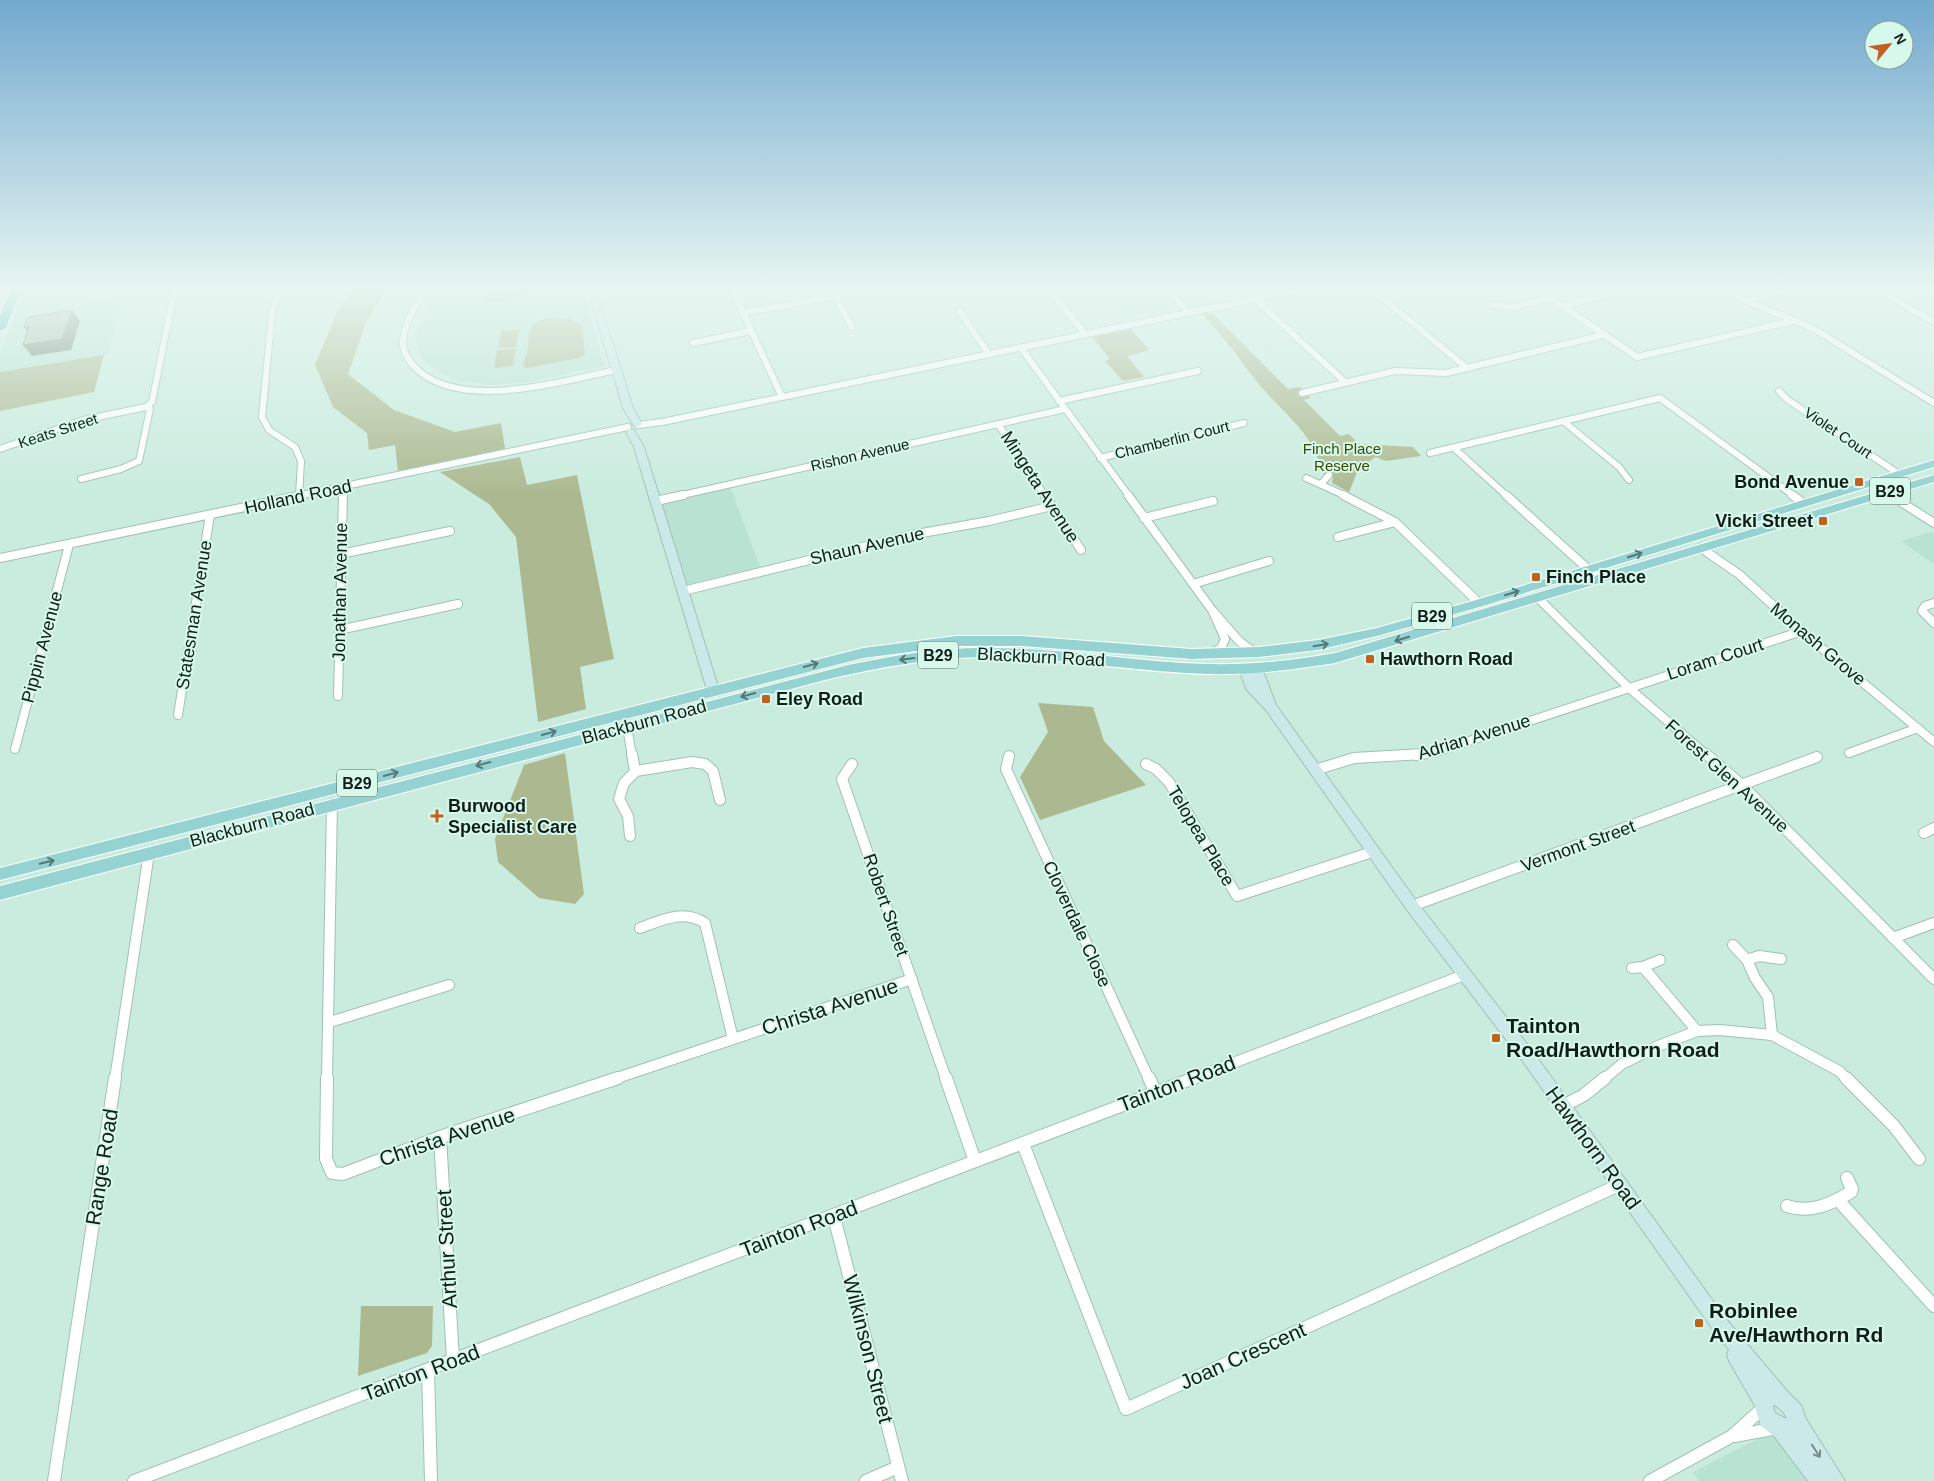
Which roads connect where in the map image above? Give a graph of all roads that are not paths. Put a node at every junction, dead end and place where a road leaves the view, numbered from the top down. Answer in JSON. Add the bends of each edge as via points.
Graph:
{"nodes":[{"id":1,"x":161,"y":356,"type":"edge"},
{"id":2,"x":268,"y":356,"type":"edge"},
{"id":3,"x":406,"y":356,"type":"edge"},
{"id":4,"x":612,"y":356,"type":"edge"},
{"id":5,"x":763,"y":356,"type":"edge"},
{"id":6,"x":979,"y":356,"type":"edge"},
{"id":7,"x":1027,"y":356,"type":"edge"},
{"id":8,"x":1318,"y":356,"type":"edge"},
{"id":9,"x":1453,"y":356,"type":"edge"},
{"id":10,"x":1516,"y":356,"type":"edge"},
{"id":11,"x":1859,"y":356,"type":"edge"},
{"id":12,"x":1467,"y":368,"type":"junction"},
{"id":13,"x":616,"y":370,"type":"junction"},
{"id":14,"x":1198,"y":371,"type":"dead end"},
{"id":15,"x":1346,"y":383,"type":"junction"},
{"id":16,"x":1780,"y":391,"type":"dead end"},
{"id":17,"x":1302,"y":393,"type":"dead end"},
{"id":18,"x":782,"y":397,"type":"junction"},
{"id":19,"x":1058,"y":401,"type":"junction"},
{"id":20,"x":1934,"y":402,"type":"edge"},
{"id":21,"x":146,"y":406,"type":"junction"},
{"id":22,"x":1065,"y":409,"type":"junction"},
{"id":23,"x":1563,"y":421,"type":"junction"},
{"id":24,"x":1244,"y":423,"type":"dead end"},
{"id":25,"x":998,"y":424,"type":"junction"},
{"id":26,"x":634,"y":428,"type":"junction"},
{"id":27,"x":1454,"y":448,"type":"junction"},
{"id":28,"x":0,"y":449,"type":"edge"},
{"id":29,"x":1430,"y":453,"type":"dead end"},
{"id":30,"x":1100,"y":458,"type":"junction"},
{"id":31,"x":1934,"y":463,"type":"edge"},
{"id":32,"x":1899,"y":474,"type":"junction"},
{"id":33,"x":1329,"y":475,"type":"dead end"},
{"id":34,"x":1306,"y":478,"type":"dead end"},
{"id":35,"x":1934,"y":478,"type":"edge"},
{"id":36,"x":81,"y":479,"type":"dead end"},
{"id":37,"x":1629,"y":480,"type":"dead end"},
{"id":38,"x":1875,"y":481,"type":"junction"},
{"id":39,"x":1321,"y":484,"type":"junction"},
{"id":40,"x":342,"y":488,"type":"junction"},
{"id":41,"x":1889,"y":491,"type":"junction"},
{"id":42,"x":299,"y":497,"type":"junction"},
{"id":43,"x":656,"y":501,"type":"junction"},
{"id":44,"x":1213,"y":501,"type":"dead end"},
{"id":45,"x":1803,"y":503,"type":"junction"},
{"id":46,"x":1052,"y":506,"type":"junction"},
{"id":47,"x":210,"y":515,"type":"junction"},
{"id":48,"x":1144,"y":518,"type":"junction"},
{"id":49,"x":1395,"y":522,"type":"junction"},
{"id":50,"x":1934,"y":522,"type":"edge"},
{"id":51,"x":450,"y":531,"type":"dead end"},
{"id":52,"x":1338,"y":537,"type":"dead end"},
{"id":53,"x":69,"y":545,"type":"junction"},
{"id":54,"x":1701,"y":548,"type":"junction"},
{"id":55,"x":1081,"y":550,"type":"dead end"},
{"id":56,"x":341,"y":554,"type":"junction"},
{"id":57,"x":0,"y":558,"type":"edge"},
{"id":58,"x":1269,"y":561,"type":"dead end"},
{"id":59,"x":1589,"y":570,"type":"junction"},
{"id":60,"x":1599,"y":579,"type":"junction"},
{"id":61,"x":1192,"y":584,"type":"junction"},
{"id":62,"x":683,"y":591,"type":"junction"},
{"id":63,"x":1538,"y":598,"type":"junction"},
{"id":64,"x":1479,"y":603,"type":"junction"},
{"id":65,"x":1934,"y":603,"type":"edge"},
{"id":66,"x":458,"y":604,"type":"dead end"},
{"id":67,"x":1212,"y":610,"type":"junction"},
{"id":68,"x":1934,"y":623,"type":"edge"},
{"id":69,"x":339,"y":630,"type":"junction"},
{"id":70,"x":1802,"y":631,"type":"junction"},
{"id":71,"x":1114,"y":649,"type":"junction"},
{"id":72,"x":1209,"y":654,"type":"junction"},
{"id":73,"x":1252,"y":661,"type":"junction"},
{"id":74,"x":1629,"y":688,"type":"junction"},
{"id":75,"x":338,"y":696,"type":"dead end"},
{"id":76,"x":715,"y":696,"type":"junction"},
{"id":77,"x":178,"y":715,"type":"dead end"},
{"id":78,"x":626,"y":727,"type":"junction"},
{"id":79,"x":1918,"y":728,"type":"junction"},
{"id":80,"x":1934,"y":742,"type":"edge"},
{"id":81,"x":15,"y":749,"type":"dead end"},
{"id":82,"x":1850,"y":753,"type":"dead end"},
{"id":83,"x":1009,"y":756,"type":"dead end"},
{"id":84,"x":1817,"y":757,"type":"dead end"},
{"id":85,"x":852,"y":764,"type":"dead end"},
{"id":86,"x":1146,"y":764,"type":"dead end"},
{"id":87,"x":1315,"y":770,"type":"junction"},
{"id":88,"x":635,"y":771,"type":"junction"},
{"id":89,"x":1744,"y":786,"type":"junction"},
{"id":90,"x":332,"y":797,"type":"junction"},
{"id":91,"x":720,"y":800,"type":"dead end"},
{"id":92,"x":1934,"y":828,"type":"edge"},
{"id":93,"x":1924,"y":833,"type":"dead end"},
{"id":94,"x":630,"y":836,"type":"dead end"},
{"id":95,"x":1372,"y":852,"type":"junction"},
{"id":96,"x":149,"y":853,"type":"junction"},
{"id":97,"x":0,"y":874,"type":"edge"},
{"id":98,"x":0,"y":893,"type":"edge"},
{"id":99,"x":1412,"y":906,"type":"junction"},
{"id":100,"x":1934,"y":923,"type":"edge"},
{"id":101,"x":640,"y":928,"type":"dead end"},
{"id":102,"x":1893,"y":938,"type":"junction"},
{"id":103,"x":1733,"y":945,"type":"dead end"},
{"id":104,"x":1781,"y":958,"type":"dead end"},
{"id":105,"x":1660,"y":960,"type":"dead end"},
{"id":106,"x":1747,"y":960,"type":"junction"},
{"id":107,"x":1464,"y":975,"type":"junction"},
{"id":108,"x":912,"y":979,"type":"junction"},
{"id":109,"x":1934,"y":979,"type":"edge"},
{"id":110,"x":449,"y":985,"type":"dead end"},
{"id":111,"x":330,"y":1022,"type":"junction"},
{"id":112,"x":1697,"y":1031,"type":"junction"},
{"id":113,"x":1772,"y":1035,"type":"junction"},
{"id":114,"x":733,"y":1039,"type":"junction"},
{"id":115,"x":1154,"y":1091,"type":"junction"},
{"id":116,"x":1563,"y":1106,"type":"junction"},
{"id":117,"x":440,"y":1137,"type":"junction"},
{"id":118,"x":1024,"y":1144,"type":"junction"},
{"id":119,"x":1919,"y":1159,"type":"dead end"},
{"id":120,"x":975,"y":1161,"type":"junction"},
{"id":121,"x":1847,"y":1178,"type":"dead end"},
{"id":122,"x":1620,"y":1185,"type":"junction"},
{"id":123,"x":1838,"y":1200,"type":"junction"},
{"id":124,"x":1787,"y":1206,"type":"dead end"},
{"id":125,"x":834,"y":1217,"type":"junction"},
{"id":126,"x":1934,"y":1306,"type":"edge"},
{"id":127,"x":453,"y":1360,"type":"junction"},
{"id":128,"x":428,"y":1370,"type":"junction"},
{"id":129,"x":1769,"y":1402,"type":"junction"},
{"id":130,"x":1785,"y":1426,"type":"junction"},
{"id":131,"x":1732,"y":1436,"type":"junction"},
{"id":132,"x":898,"y":1466,"type":"junction"},
{"id":133,"x":54,"y":1481,"type":"edge"},
{"id":134,"x":134,"y":1481,"type":"edge"},
{"id":135,"x":431,"y":1481,"type":"edge"},
{"id":136,"x":866,"y":1481,"type":"edge"},
{"id":137,"x":902,"y":1481,"type":"edge"},
{"id":138,"x":1650,"y":1481,"type":"edge"},
{"id":139,"x":1820,"y":1481,"type":"edge"},
{"id":140,"x":1835,"y":1481,"type":"edge"}],
"edges":[{"from":1,"to":21,"type":"street","via":[[152,402]]},
{"from":2,"to":42,"type":"street","via":[[262,417],[269,430],[296,447],[301,461]]},
{"from":3,"to":13,"type":"street","via":[[418,372],[433,380],[472,391],[499,390]]},
{"from":4,"to":13,"type":"main road"},
{"from":5,"to":18,"type":"street"},
{"from":6,"to":18,"type":"street","name":"Holland Road"},
{"from":7,"to":19,"type":"street","name":"Hawthorn Road"},
{"from":8,"to":15,"type":"street"},
{"from":9,"to":12,"type":"street"},
{"from":10,"to":12,"type":"street"},
{"from":11,"to":20,"type":"street"},
{"from":12,"to":15,"type":"street","via":[[1446,373],[1395,371]]},
{"from":13,"to":26,"type":"main road"},
{"from":14,"to":19,"type":"street"},
{"from":15,"to":17,"type":"street"},
{"from":16,"to":32,"type":"street","name":"Violet Court","via":[[1788,400]]},
{"from":18,"to":26,"type":"street","name":"Holland Road"},
{"from":19,"to":22,"type":"street","name":"Hawthorn Road"},
{"from":21,"to":28,"type":"street","name":"Keats Street","via":[[83,420]]},
{"from":21,"to":36,"type":"street","via":[[150,409],[140,461]]},
{"from":22,"to":25,"type":"street","name":"Rishon Avenue"},
{"from":22,"to":30,"type":"street","name":"Hawthorn Road"},
{"from":23,"to":27,"type":"street"},
{"from":23,"to":37,"type":"street","via":[[1619,467]]},
{"from":23,"to":45,"type":"street","via":[[1660,398]]},
{"from":24,"to":30,"type":"street","name":"Chamberlin Court"},
{"from":25,"to":43,"type":"street","name":"Rishon Avenue"},
{"from":25,"to":46,"type":"street","name":"Mingeta Avenue"},
{"from":26,"to":40,"type":"street","name":"Holland Road"},
{"from":26,"to":43,"type":"main road"},
{"from":27,"to":29,"type":"street"},
{"from":27,"to":59,"type":"street"},
{"from":30,"to":48,"type":"street","name":"Hawthorn Road"},
{"from":31,"to":32,"type":"main road","name":"Blackburn Road","number":"B29"},
{"from":32,"to":38,"type":"main road","name":"Blackburn Road","number":"B29"},
{"from":33,"to":39,"type":"street"},
{"from":34,"to":39,"type":"street"},
{"from":35,"to":41,"type":"main road","name":"Blackburn Road","number":"B29"},
{"from":38,"to":41,"type":"street"},
{"from":38,"to":45,"type":"main road","name":"Blackburn Road","number":"B29"},
{"from":39,"to":49,"type":"street"},
{"from":40,"to":42,"type":"street","name":"Holland Road"},
{"from":40,"to":56,"type":"street","name":"Jonathan Avenue"},
{"from":41,"to":50,"type":"street"},
{"from":41,"to":54,"type":"main road","name":"Blackburn Road","number":"B29"},
{"from":42,"to":47,"type":"street","name":"Holland Road"},
{"from":43,"to":62,"type":"main road"},
{"from":44,"to":48,"type":"street"},
{"from":59,"to":45,"type":"main road","name":"Blackburn Road","number":"B29","one_way":true},
{"from":46,"to":55,"type":"street","name":"Mingeta Avenue"},
{"from":46,"to":62,"type":"street","name":"Shaun Avenue","via":[[912,535]]},
{"from":47,"to":53,"type":"street","name":"Holland Road"},
{"from":47,"to":77,"type":"street","name":"Statesman Avenue"},
{"from":48,"to":61,"type":"street","name":"Hawthorn Road"},
{"from":49,"to":52,"type":"street"},
{"from":49,"to":64,"type":"street"},
{"from":51,"to":56,"type":"street"},
{"from":53,"to":57,"type":"street","name":"Holland Road"},
{"from":53,"to":81,"type":"street","name":"Pippin Avenue"},
{"from":54,"to":60,"type":"main road","name":"Blackburn Road","number":"B29"},
{"from":54,"to":70,"type":"street","name":"Monash Grove","via":[[1715,556]]},
{"from":56,"to":69,"type":"street","name":"Jonathan Avenue"},
{"from":58,"to":61,"type":"street"},
{"from":59,"to":60,"type":"street"},
{"from":64,"to":59,"type":"main road","name":"Blackburn Road","number":"B29","one_way":true},
{"from":60,"to":63,"type":"main road","name":"Blackburn Road","number":"B29"},
{"from":61,"to":67,"type":"street","name":"Hawthorn Road"},
{"from":62,"to":76,"type":"main road"},
{"from":63,"to":73,"type":"main road","name":"Blackburn Road","number":"B29","one_way":true,"via":[[1351,654],[1309,662]]},
{"from":63,"to":74,"type":"street","name":"Forest Glen Avenue"},
{"from":73,"to":64,"type":"main road","name":"Blackburn Road","number":"B29","one_way":true,"via":[[1360,637]]},
{"from":65,"to":68,"type":"street","via":[[1922,611]]},
{"from":66,"to":69,"type":"street"},
{"from":67,"to":72,"type":"street","name":"Hawthorn Road","via":[[1225,639],[1221,648]]},
{"from":67,"to":73,"type":"street","name":"Hawthorn Road"},
{"from":69,"to":75,"type":"street","name":"Jonathan Avenue"},
{"from":70,"to":74,"type":"street","name":"Loram Court"},
{"from":70,"to":79,"type":"street","name":"Monash Grove"},
{"from":71,"to":72,"type":"main road","name":"Blackburn Road","number":"B29"},
{"from":71,"to":73,"type":"main road","via":[[1168,658]]},
{"from":76,"to":71,"type":"main road","name":"Blackburn Road","number":"B29","one_way":true,"via":[[848,656],[926,644],[1022,641]]},
{"from":72,"to":73,"type":"main road","name":"Blackburn Road","number":"B29"},
{"from":73,"to":76,"type":"main road","name":"Blackburn Road","number":"B29","one_way":true,"via":[[1185,668],[1013,653],[940,655],[846,669]]},
{"from":73,"to":87,"type":"main road","name":"Hawthorn Road","via":[[1246,676],[1255,693],[1270,706]]},
{"from":74,"to":87,"type":"street","name":"Adrian Avenue","via":[[1425,755],[1354,758]]},
{"from":74,"to":89,"type":"street","name":"Forest Glen Avenue"},
{"from":76,"to":78,"type":"main road","name":"Blackburn Road","number":"B29"},
{"from":90,"to":76,"type":"main road","name":"Blackburn Road","number":"B29","one_way":true},
{"from":78,"to":88,"type":"street"},
{"from":78,"to":90,"type":"main road","name":"Blackburn Road","number":"B29","one_way":true},
{"from":79,"to":80,"type":"street","name":"Monash Grove"},
{"from":79,"to":82,"type":"street"},
{"from":83,"to":115,"type":"street","name":"Cloverdale Close","via":[[1006,769]]},
{"from":84,"to":89,"type":"street","name":"Vermont Street"},
{"from":85,"to":108,"type":"street","name":"Robert Street","via":[[842,779]]},
{"from":86,"to":95,"type":"street","name":"Telopea Place","via":[[1169,782],[1237,896]]},
{"from":87,"to":95,"type":"main road","name":"Hawthorn Road"},
{"from":88,"to":91,"type":"street","via":[[701,762],[712,769]]},
{"from":88,"to":94,"type":"street","via":[[620,786],[619,799],[627,812]]},
{"from":89,"to":99,"type":"street","name":"Vermont Street"},
{"from":89,"to":102,"type":"street","name":"Forest Glen Avenue"},
{"from":90,"to":96,"type":"main road","name":"Blackburn Road","number":"B29"},
{"from":97,"to":90,"type":"main road","name":"Blackburn Road","number":"B29","one_way":true},
{"from":90,"to":111,"type":"street","name":"Christa Avenue"},
{"from":92,"to":93,"type":"street"},
{"from":95,"to":99,"type":"main road","name":"Hawthorn Road"},
{"from":96,"to":98,"type":"main road","name":"Blackburn Road","number":"B29"},
{"from":96,"to":133,"type":"street","name":"Range Road"},
{"from":99,"to":107,"type":"main road","name":"Hawthorn Road"},
{"from":100,"to":102,"type":"street"},
{"from":101,"to":114,"type":"street","via":[[679,916],[697,917],[705,923]]},
{"from":102,"to":109,"type":"street","name":"Forest Glen Avenue"},
{"from":103,"to":106,"type":"street"},
{"from":104,"to":106,"type":"street","via":[[1759,956]]},
{"from":105,"to":112,"type":"street","via":[[1637,967]]},
{"from":106,"to":113,"type":"street","via":[[1768,997]]},
{"from":107,"to":115,"type":"street","name":"Tainton Road"},
{"from":107,"to":116,"type":"main road","name":"Hawthorn Road"},
{"from":108,"to":114,"type":"street","name":"Christa Avenue"},
{"from":108,"to":120,"type":"street","name":"Robert Street"},
{"from":110,"to":111,"type":"street"},
{"from":111,"to":117,"type":"street","name":"Christa Avenue","via":[[326,1159],[332,1173],[344,1174]]},
{"from":112,"to":113,"type":"street"},
{"from":112,"to":116,"type":"street","via":[[1622,1064],[1584,1095]]},
{"from":113,"to":119,"type":"street","via":[[1839,1071],[1894,1126]]},
{"from":114,"to":117,"type":"street","name":"Christa Avenue"},
{"from":115,"to":118,"type":"street","name":"Tainton Road"},
{"from":116,"to":122,"type":"main road","name":"Hawthorn Road"},
{"from":117,"to":127,"type":"street","name":"Arthur Street"},
{"from":118,"to":120,"type":"street","name":"Tainton Road"},
{"from":118,"to":122,"type":"street","name":"Joan Crescent","via":[[1126,1409]]},
{"from":120,"to":125,"type":"street","name":"Tainton Road"},
{"from":121,"to":123,"type":"street","via":[[1851,1192]]},
{"from":122,"to":129,"type":"main road","name":"Hawthorn Road","via":[[1720,1325]]},
{"from":123,"to":124,"type":"street","via":[[1802,1211]]},
{"from":123,"to":126,"type":"street"},
{"from":125,"to":127,"type":"street","name":"Tainton Road"},
{"from":125,"to":132,"type":"street","name":"Wilkinson Street"},
{"from":127,"to":128,"type":"street","name":"Tainton Road"},
{"from":128,"to":134,"type":"street","name":"Tainton Road"},
{"from":128,"to":135,"type":"street"},
{"from":129,"to":130,"type":"main road","via":[[1768,1419]]},
{"from":129,"to":130,"type":"main road","via":[[1790,1405]]},
{"from":129,"to":131,"type":"street"},
{"from":130,"to":131,"type":"street"},
{"from":130,"to":139,"type":"main road"},
{"from":130,"to":140,"type":"main road","one_way":true},
{"from":131,"to":138,"type":"street"},
{"from":132,"to":136,"type":"street"},
{"from":132,"to":137,"type":"street","name":"Wilkinson Street"}]}
